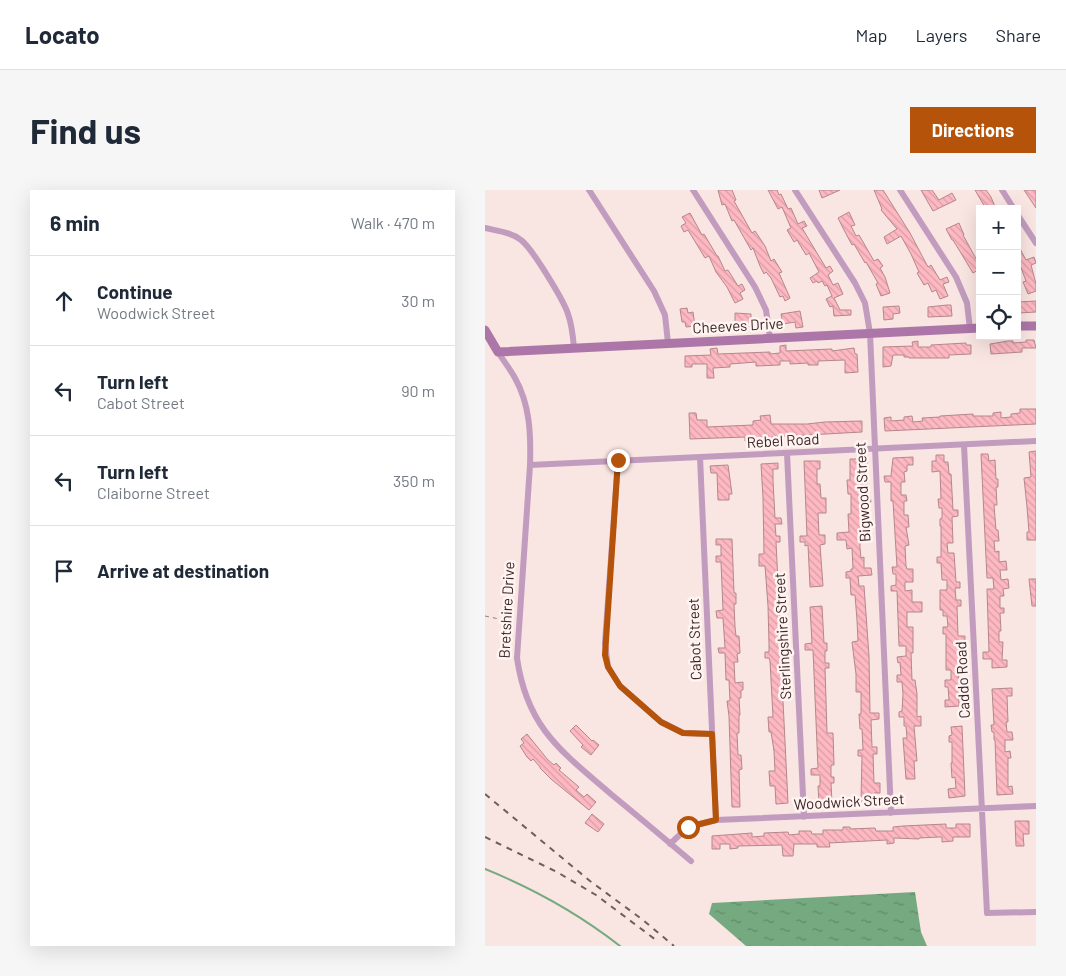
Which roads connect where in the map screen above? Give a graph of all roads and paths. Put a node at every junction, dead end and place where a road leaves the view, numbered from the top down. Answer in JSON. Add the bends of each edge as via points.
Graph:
{"nodes":[{"id":1,"x":589,"y":190,"type":"edge"},
{"id":2,"x":693,"y":190,"type":"edge"},
{"id":3,"x":795,"y":190,"type":"edge"},
{"id":4,"x":900,"y":190,"type":"edge"},
{"id":5,"x":1002,"y":190,"type":"edge"},
{"id":6,"x":1011,"y":205,"type":"edge"},
{"id":7,"x":1021,"y":220,"type":"edge"},
{"id":8,"x":485,"y":228,"type":"edge"},
{"id":9,"x":1036,"y":243,"type":"edge"},
{"id":10,"x":1021,"y":326,"type":"edge"},
{"id":11,"x":1036,"y":326,"type":"edge"},
{"id":12,"x":976,"y":328,"type":"edge"},
{"id":13,"x":970,"y":329,"type":"junction"},
{"id":14,"x":485,"y":330,"type":"edge"},
{"id":15,"x":870,"y":334,"type":"junction"},
{"id":16,"x":770,"y":338,"type":"junction"},
{"id":17,"x":668,"y":343,"type":"junction"},
{"id":18,"x":574,"y":348,"type":"junction"},
{"id":19,"x":498,"y":352,"type":"junction"},
{"id":20,"x":1036,"y":441,"type":"edge"},
{"id":21,"x":964,"y":445,"type":"junction"},
{"id":22,"x":874,"y":449,"type":"junction"},
{"id":23,"x":787,"y":453,"type":"junction"},
{"id":24,"x":700,"y":457,"type":"junction"},
{"id":25,"x":618,"y":460,"type":"junction"},
{"id":26,"x":530,"y":465,"type":"junction"},
{"id":27,"x":485,"y":616,"type":"edge"},
{"id":28,"x":519,"y":623,"type":"junction"},
{"id":29,"x":712,"y":734,"type":"junction"},
{"id":30,"x":1036,"y":806,"type":"edge"},
{"id":31,"x":981,"y":809,"type":"junction"},
{"id":32,"x":891,"y":813,"type":"junction"},
{"id":33,"x":804,"y":817,"type":"junction"},
{"id":34,"x":716,"y":820,"type":"junction"},
{"id":35,"x":670,"y":844,"type":"junction"},
{"id":36,"x":691,"y":861,"type":"dead end"},
{"id":37,"x":1036,"y":912,"type":"edge"}],
"edges":[{"from":1,"to":17,"type":"street","via":[[654,291],[665,315]]},
{"from":2,"to":16,"type":"street","via":[[755,287],[766,310]]},
{"from":3,"to":15,"type":"street","name":"Bigwood Street","via":[[855,283],[865,303]]},
{"from":4,"to":13,"type":"street","via":[[956,277],[967,302]]},
{"from":5,"to":6,"type":"street"},
{"from":7,"to":9,"type":"street"},
{"from":8,"to":18,"type":"street","via":[[509,233],[530,248],[568,312]]},
{"from":10,"to":11,"type":"street"},
{"from":12,"to":13,"type":"street","name":"Cheeves Drive"},
{"from":13,"to":15,"type":"street","name":"Cheeves Drive"},
{"from":14,"to":19,"type":"street","name":"Bretshire Drive"},
{"from":15,"to":16,"type":"street","name":"Cheeves Drive"},
{"from":15,"to":22,"type":"street","name":"Bigwood Street"},
{"from":16,"to":17,"type":"street","name":"Cheeves Drive"},
{"from":17,"to":18,"type":"street","name":"Cheeves Drive"},
{"from":18,"to":19,"type":"street","name":"Cheeves Drive"},
{"from":19,"to":26,"type":"street","name":"Bretshire Drive","via":[[515,378],[527,409],[531,433]]},
{"from":20,"to":21,"type":"street","name":"Rebel Road"},
{"from":21,"to":22,"type":"street","name":"Rebel Road"},
{"from":21,"to":31,"type":"street","name":"Caddo Road"},
{"from":22,"to":23,"type":"street","name":"Rebel Road"},
{"from":22,"to":32,"type":"street","name":"Bigwood Street"},
{"from":23,"to":24,"type":"street","name":"Rebel Road"},
{"from":23,"to":33,"type":"street","name":"Sterlingshire Street"},
{"from":24,"to":25,"type":"street","name":"Rebel Road"},
{"from":24,"to":29,"type":"street","name":"Cabot Street"},
{"from":25,"to":26,"type":"street","name":"Rebel Road"},
{"from":25,"to":29,"type":"street","via":[[605,643],[608,667],[620,686],[661,722],[683,733]]},
{"from":26,"to":28,"type":"street","name":"Bretshire Drive"},
{"from":27,"to":28,"type":"path"},
{"from":28,"to":35,"type":"street","name":"Bretshire Drive","via":[[517,658],[523,688],[546,733],[566,756]]},
{"from":29,"to":34,"type":"street","name":"Cabot Street"},
{"from":30,"to":31,"type":"street","name":"Woodwick Street"},
{"from":31,"to":32,"type":"street","name":"Woodwick Street"},
{"from":31,"to":37,"type":"street","name":"Caddo Road","via":[[987,913]]},
{"from":32,"to":33,"type":"street","name":"Woodwick Street"},
{"from":33,"to":34,"type":"street","name":"Woodwick Street"},
{"from":34,"to":35,"type":"street","name":"Woodwick Street","via":[[688,827]]},
{"from":35,"to":36,"type":"street","name":"Bretshire Drive"}]}
